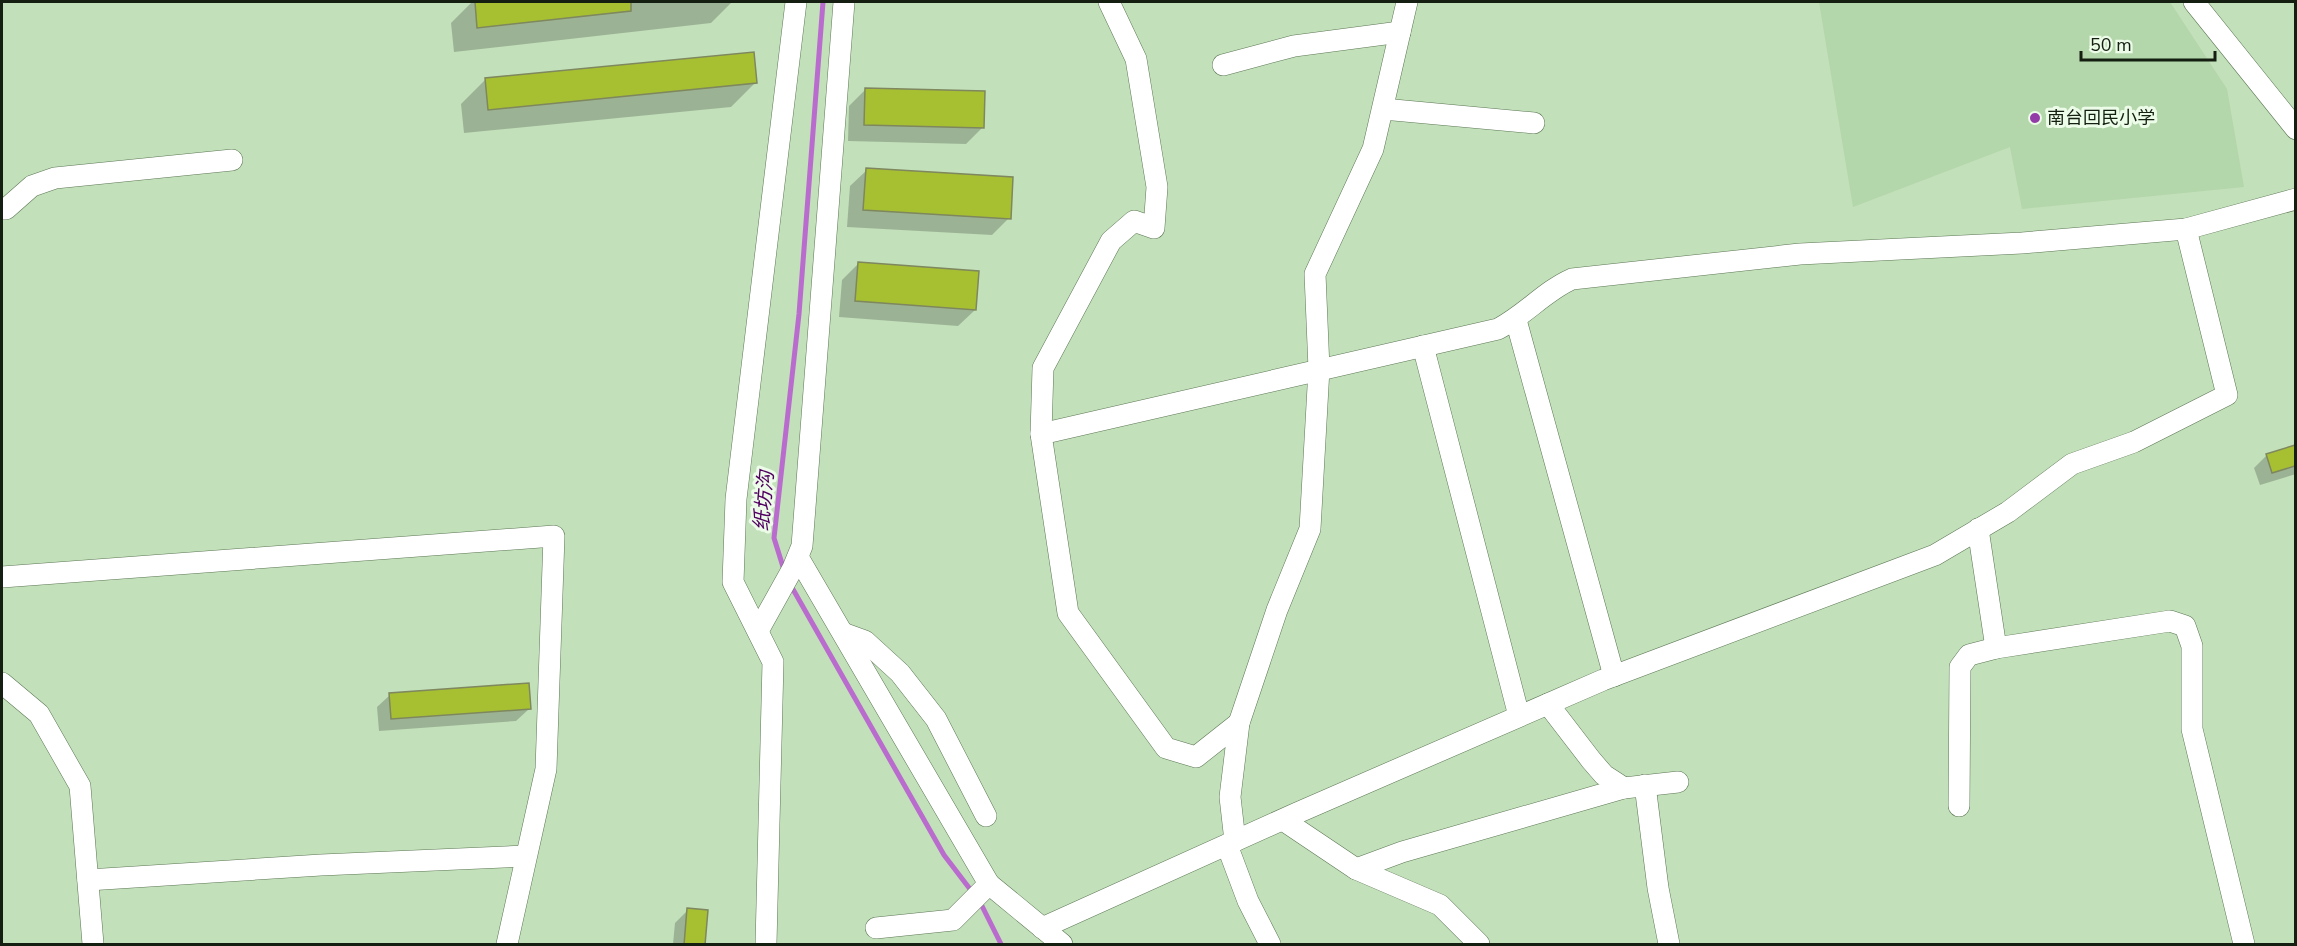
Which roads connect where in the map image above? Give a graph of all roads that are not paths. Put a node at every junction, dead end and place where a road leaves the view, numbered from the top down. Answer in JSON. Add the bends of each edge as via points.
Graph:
{"nodes":[{"id":1,"x":796,"y":2,"type":"edge"},
{"id":2,"x":844,"y":2,"type":"edge"},
{"id":3,"x":1108,"y":2,"type":"edge"},
{"id":4,"x":1407,"y":2,"type":"edge"},
{"id":5,"x":2194,"y":2,"type":"edge"},
{"id":6,"x":1400,"y":32,"type":"junction"},
{"id":7,"x":1223,"y":65,"type":"dead end"},
{"id":8,"x":1383,"y":109,"type":"junction"},
{"id":9,"x":1534,"y":123,"type":"dead end"},
{"id":10,"x":2295,"y":129,"type":"edge"},
{"id":11,"x":232,"y":159,"type":"dead end"},
{"id":12,"x":2295,"y":199,"type":"edge"},
{"id":13,"x":2,"y":209,"type":"edge"},
{"id":14,"x":2186,"y":229,"type":"junction"},
{"id":15,"x":1516,"y":320,"type":"junction"},
{"id":16,"x":1423,"y":346,"type":"junction"},
{"id":17,"x":1319,"y":369,"type":"junction"},
{"id":18,"x":1041,"y":434,"type":"junction"},
{"id":19,"x":1978,"y":529,"type":"junction"},
{"id":20,"x":796,"y":563,"type":"junction"},
{"id":21,"x":2,"y":577,"type":"edge"},
{"id":22,"x":758,"y":631,"type":"junction"},
{"id":23,"x":843,"y":633,"type":"junction"},
{"id":24,"x":1996,"y":648,"type":"junction"},
{"id":25,"x":1614,"y":676,"type":"junction"},
{"id":26,"x":2,"y":683,"type":"edge"},
{"id":27,"x":1548,"y":704,"type":"junction"},
{"id":28,"x":1519,"y":716,"type":"junction"},
{"id":29,"x":1239,"y":723,"type":"junction"},
{"id":30,"x":1678,"y":782,"type":"dead end"},
{"id":31,"x":1635,"y":786,"type":"junction"},
{"id":32,"x":1959,"y":806,"type":"dead end"},
{"id":33,"x":986,"y":816,"type":"dead end"},
{"id":34,"x":1283,"y":820,"type":"junction"},
{"id":35,"x":1231,"y":843,"type":"junction"},
{"id":36,"x":526,"y":856,"type":"junction"},
{"id":37,"x":1356,"y":869,"type":"junction"},
{"id":38,"x":88,"y":880,"type":"junction"},
{"id":39,"x":979,"y":894,"type":"junction"},
{"id":40,"x":876,"y":928,"type":"dead end"},
{"id":41,"x":1042,"y":928,"type":"junction"},
{"id":42,"x":93,"y":945,"type":"edge"},
{"id":43,"x":507,"y":945,"type":"edge"},
{"id":44,"x":765,"y":945,"type":"edge"},
{"id":45,"x":1062,"y":945,"type":"edge"},
{"id":46,"x":1270,"y":945,"type":"edge"},
{"id":47,"x":1479,"y":945,"type":"edge"},
{"id":48,"x":1669,"y":945,"type":"edge"},
{"id":49,"x":2244,"y":945,"type":"edge"}],
"edges":[{"from":1,"to":22,"type":"street","via":[[736,499],[733,582]]},
{"from":2,"to":20,"type":"street","via":[[802,546]]},
{"from":3,"to":18,"type":"street","via":[[1136,59],[1157,187],[1154,228],[1134,221],[1111,241],[1072,312],[1043,368]]},
{"from":4,"to":6,"type":"street"},
{"from":5,"to":10,"type":"street"},
{"from":6,"to":7,"type":"street","via":[[1294,46]]},
{"from":6,"to":8,"type":"street"},
{"from":8,"to":9,"type":"street"},
{"from":8,"to":17,"type":"street","via":[[1373,149],[1315,274]]},
{"from":11,"to":13,"type":"street","via":[[55,178],[32,186]]},
{"from":12,"to":14,"type":"street"},
{"from":14,"to":15,"type":"street","via":[[2022,243],[1800,254],[1572,279],[1556,286]]},
{"from":14,"to":19,"type":"street","via":[[2227,395],[2134,442],[2072,464],[2008,512]]},
{"from":15,"to":16,"type":"street","via":[[1498,329]]},
{"from":15,"to":25,"type":"street"},
{"from":16,"to":17,"type":"street"},
{"from":16,"to":28,"type":"street"},
{"from":17,"to":18,"type":"street"},
{"from":17,"to":29,"type":"street","via":[[1310,529],[1277,610]]},
{"from":18,"to":29,"type":"street","via":[[1068,613],[1166,748],[1196,757]]},
{"from":19,"to":24,"type":"street"},
{"from":19,"to":25,"type":"street","via":[[1935,555]]},
{"from":20,"to":22,"type":"street"},
{"from":20,"to":23,"type":"street"},
{"from":21,"to":36,"type":"street","via":[[554,537],[546,769]]},
{"from":22,"to":44,"type":"street","via":[[773,662]]},
{"from":23,"to":33,"type":"street","via":[[865,641],[907,682],[936,719]]},
{"from":23,"to":39,"type":"street"},
{"from":24,"to":32,"type":"street","via":[[1969,655],[1960,667]]},
{"from":24,"to":49,"type":"street","via":[[2170,621],[2185,626],[2192,646],[2192,729]]},
{"from":25,"to":27,"type":"street"},
{"from":26,"to":38,"type":"street","via":[[39,714],[80,786]]},
{"from":27,"to":28,"type":"street"},
{"from":27,"to":31,"type":"street","via":[[1604,775]]},
{"from":28,"to":34,"type":"street"},
{"from":29,"to":35,"type":"street","via":[[1230,797]]},
{"from":30,"to":31,"type":"street"},
{"from":31,"to":37,"type":"street","via":[[1402,852]]},
{"from":31,"to":48,"type":"street"},
{"from":34,"to":35,"type":"street"},
{"from":34,"to":37,"type":"street"},
{"from":35,"to":41,"type":"street"},
{"from":35,"to":46,"type":"street","via":[[1248,901]]},
{"from":36,"to":38,"type":"street"},
{"from":36,"to":43,"type":"street"},
{"from":37,"to":47,"type":"street","via":[[1440,905]]},
{"from":38,"to":42,"type":"street"},
{"from":39,"to":40,"type":"street","via":[[952,920]]},
{"from":39,"to":41,"type":"street"},
{"from":41,"to":45,"type":"street"}]}
